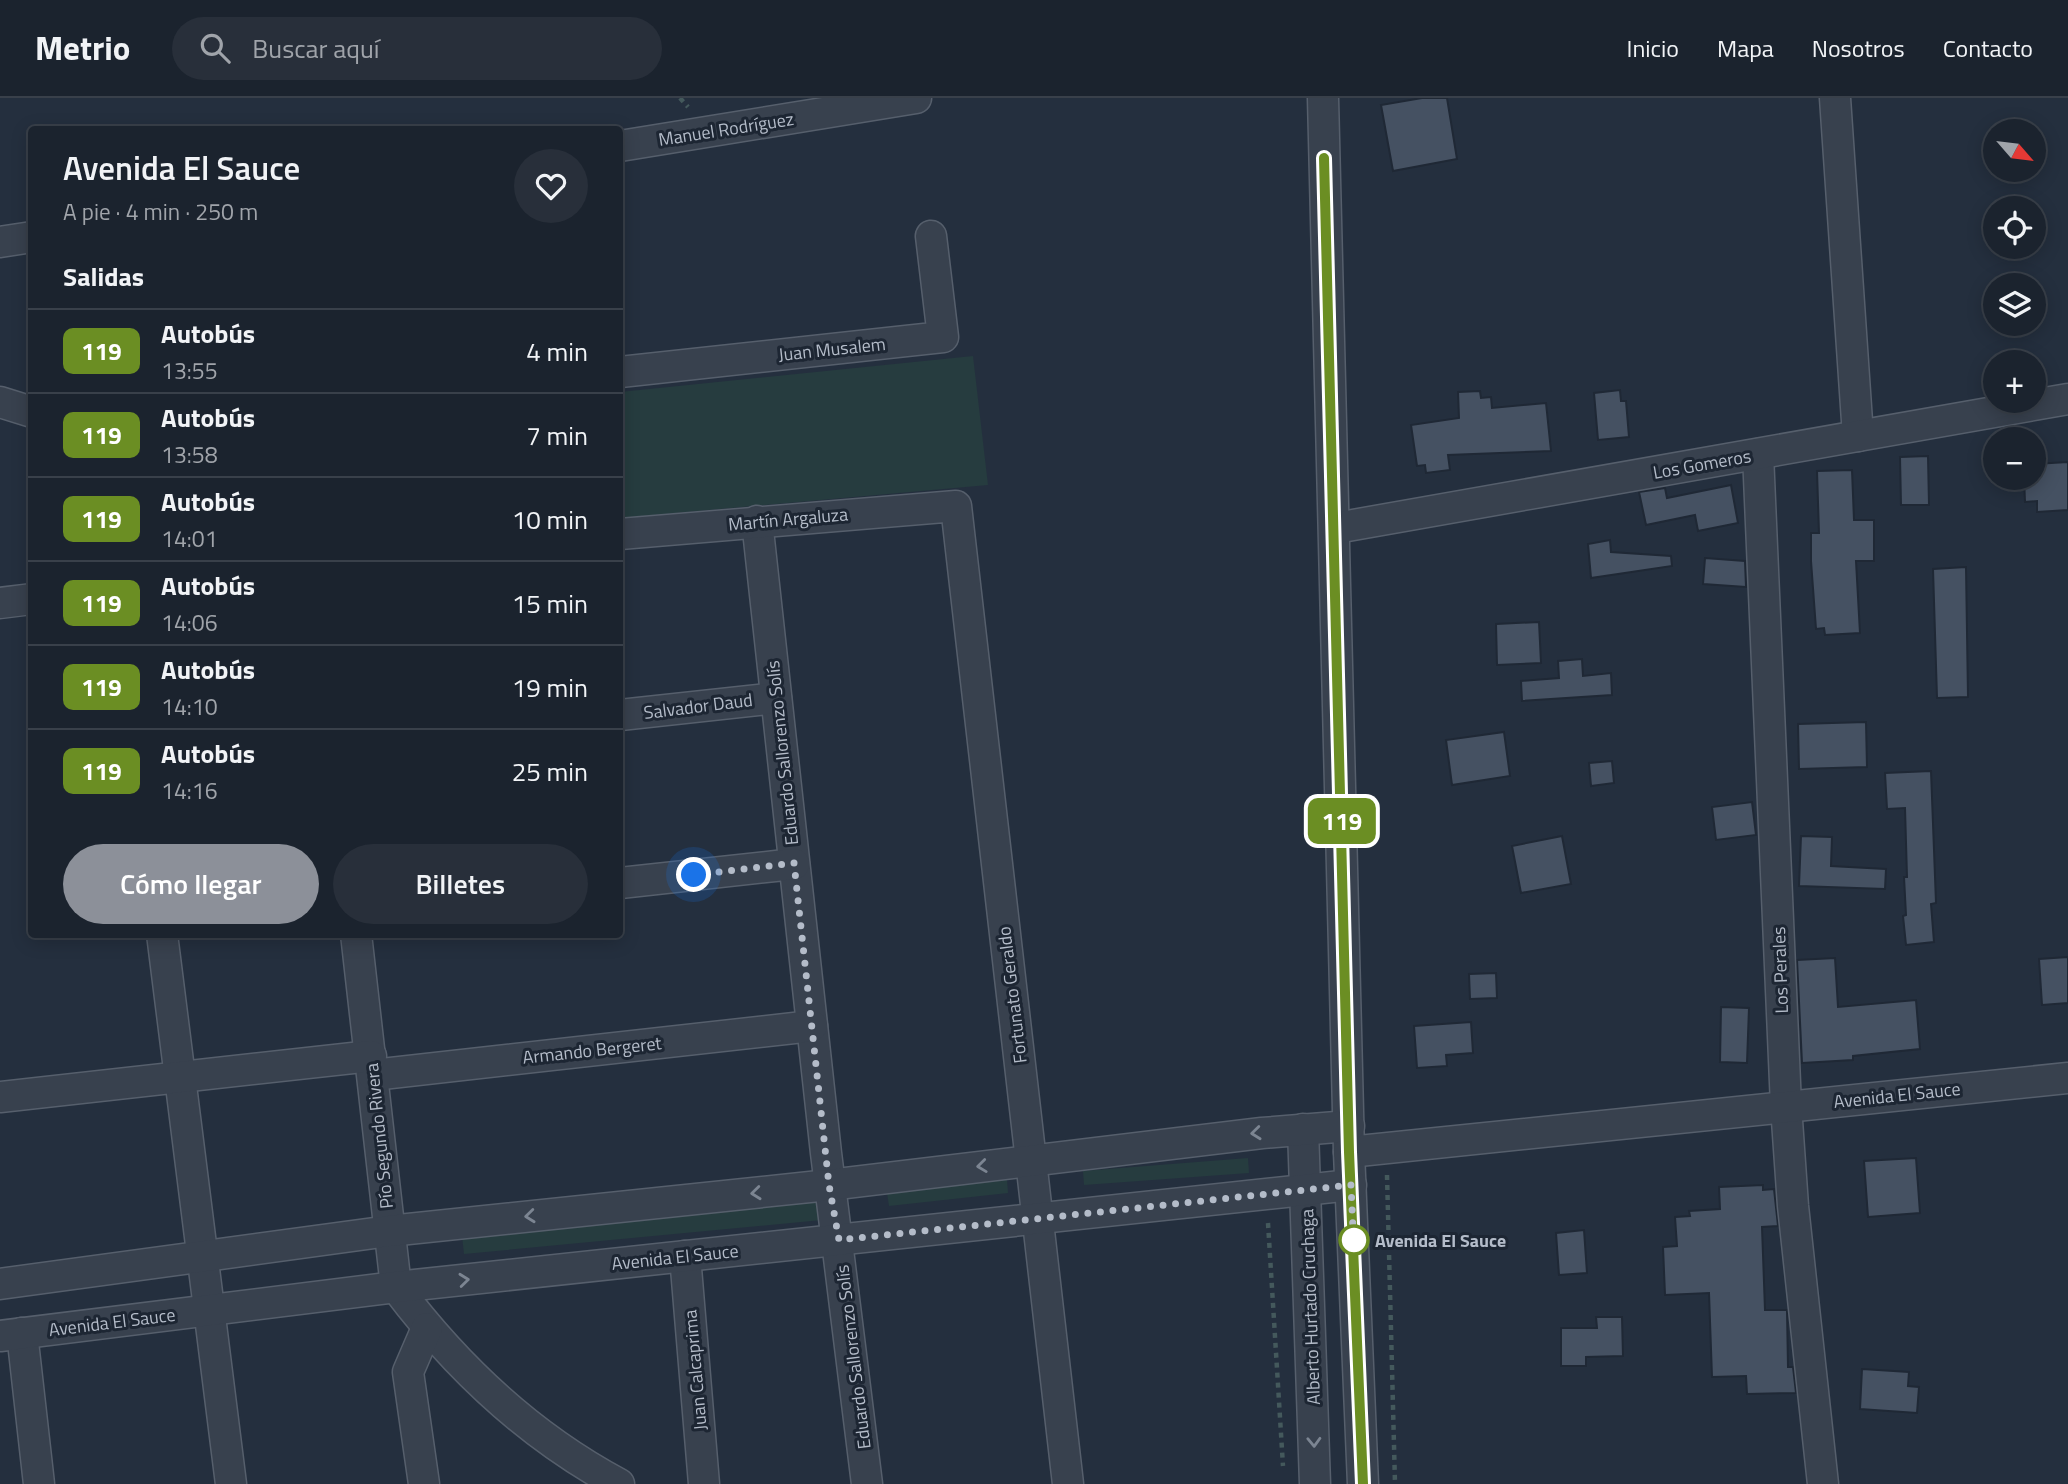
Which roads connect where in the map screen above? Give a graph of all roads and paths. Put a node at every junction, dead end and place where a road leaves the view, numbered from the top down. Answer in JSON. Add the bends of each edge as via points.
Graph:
{"nodes":[{"id":1,"x":916,"y":98,"type":"edge"},
{"id":2,"x":1307,"y":98,"type":"edge"},
{"id":3,"x":1323,"y":98,"type":"edge"},
{"id":4,"x":1835,"y":98,"type":"edge"},
{"id":5,"x":623,"y":146,"type":"edge"},
{"id":6,"x":1324,"y":158,"type":"junction"},
{"id":7,"x":931,"y":236,"type":"dead end"},
{"id":8,"x":28,"y":238,"type":"edge"},
{"id":9,"x":0,"y":242,"type":"edge"},
{"id":10,"x":623,"y":372,"type":"edge"},
{"id":11,"x":2068,"y":399,"type":"edge"},
{"id":12,"x":0,"y":402,"type":"edge"},
{"id":13,"x":28,"y":411,"type":"edge"},
{"id":14,"x":1858,"y":436,"type":"junction"},
{"id":15,"x":1758,"y":454,"type":"junction"},
{"id":16,"x":956,"y":506,"type":"joint"},
{"id":17,"x":757,"y":521,"type":"junction"},
{"id":18,"x":1336,"y":528,"type":"junction"},
{"id":19,"x":623,"y":534,"type":"edge"},
{"id":20,"x":28,"y":599,"type":"edge"},
{"id":21,"x":0,"y":603,"type":"edge"},
{"id":22,"x":776,"y":698,"type":"junction"},
{"id":23,"x":623,"y":715,"type":"edge"},
{"id":24,"x":794,"y":863,"type":"junction"},
{"id":25,"x":623,"y":883,"type":"edge"},
{"id":26,"x":162,"y":938,"type":"edge"},
{"id":27,"x":356,"y":938,"type":"edge"},
{"id":28,"x":812,"y":1026,"type":"junction"},
{"id":29,"x":372,"y":1066,"type":"junction"},
{"id":30,"x":180,"y":1078,"type":"junction"},
{"id":31,"x":2068,"y":1078,"type":"edge"},
{"id":32,"x":0,"y":1097,"type":"edge"},
{"id":33,"x":1786,"y":1106,"type":"junction"},
{"id":34,"x":1303,"y":1129,"type":"junction"},
{"id":35,"x":1349,"y":1139,"type":"junction"},
{"id":36,"x":1387,"y":1150,"type":"junction"},
{"id":37,"x":1031,"y":1160,"type":"junction"},
{"id":38,"x":829,"y":1185,"type":"junction"},
{"id":39,"x":1351,"y":1185,"type":"junction"},
{"id":40,"x":1307,"y":1188,"type":"junction"},
{"id":41,"x":1265,"y":1192,"type":"junction"},
{"id":42,"x":1038,"y":1218,"type":"junction"},
{"id":43,"x":389,"y":1231,"type":"junction"},
{"id":44,"x":839,"y":1240,"type":"junction"},
{"id":45,"x":202,"y":1256,"type":"junction"},
{"id":46,"x":685,"y":1256,"type":"junction"},
{"id":47,"x":0,"y":1284,"type":"edge"},
{"id":48,"x":396,"y":1287,"type":"junction"},
{"id":49,"x":210,"y":1310,"type":"junction"},
{"id":50,"x":427,"y":1328,"type":"junction"},
{"id":51,"x":11,"y":1335,"type":"edge"},
{"id":52,"x":1283,"y":1471,"type":"dead end"},
{"id":53,"x":39,"y":1484,"type":"edge"},
{"id":54,"x":231,"y":1484,"type":"edge"},
{"id":55,"x":424,"y":1484,"type":"edge"},
{"id":56,"x":619,"y":1484,"type":"edge"},
{"id":57,"x":704,"y":1484,"type":"edge"},
{"id":58,"x":867,"y":1484,"type":"edge"},
{"id":59,"x":1068,"y":1484,"type":"edge"},
{"id":60,"x":1315,"y":1484,"type":"edge"},
{"id":61,"x":1363,"y":1484,"type":"edge"},
{"id":62,"x":1395,"y":1484,"type":"edge"},
{"id":63,"x":1823,"y":1484,"type":"edge"}],
"edges":[{"from":1,"to":5,"type":"street","name":"Manuel Rodríguez"},
{"from":2,"to":6,"type":"street"},
{"from":3,"to":6,"type":"street"},
{"from":4,"to":14,"type":"street"},
{"from":6,"to":18,"type":"street"},
{"from":7,"to":10,"type":"street","name":"Juan Musalem","via":[[943,337]]},
{"from":8,"to":9,"type":"street"},
{"from":11,"to":14,"type":"street","name":"Los Gomeros"},
{"from":12,"to":13,"type":"street"},
{"from":14,"to":15,"type":"street","name":"Los Gomeros"},
{"from":15,"to":18,"type":"street","name":"Los Gomeros"},
{"from":15,"to":33,"type":"street","name":"Los Perales"},
{"from":16,"to":17,"type":"street","name":"Martín Argaluza"},
{"from":16,"to":37,"type":"street","name":"Fortunato Geraldo"},
{"from":17,"to":19,"type":"street","name":"Martín Argaluza"},
{"from":17,"to":22,"type":"street","name":"Eduardo Sallorenzo Solís"},
{"from":18,"to":35,"type":"street"},
{"from":20,"to":21,"type":"street"},
{"from":22,"to":23,"type":"street","name":"Salvador Daud"},
{"from":22,"to":24,"type":"street","name":"Eduardo Sallorenzo Solís"},
{"from":24,"to":25,"type":"street"},
{"from":24,"to":28,"type":"street","name":"Eduardo Sallorenzo Solís"},
{"from":26,"to":30,"type":"street"},
{"from":27,"to":29,"type":"street","name":"Pío Segundo Rivera"},
{"from":28,"to":29,"type":"street","name":"Armando Bergeret"},
{"from":28,"to":38,"type":"street","name":"Eduardo Sallorenzo Solís"},
{"from":29,"to":30,"type":"street","name":"Armando Bergeret"},
{"from":29,"to":43,"type":"street","name":"Pío Segundo Rivera"},
{"from":30,"to":32,"type":"street","name":"Armando Bergeret"},
{"from":30,"to":45,"type":"street"},
{"from":31,"to":33,"type":"street","name":"Avenida El Sauce"},
{"from":33,"to":36,"type":"street","name":"Avenida El Sauce"},
{"from":33,"to":63,"type":"street","name":"Los Perales"},
{"from":34,"to":35,"type":"street","name":"Avenida El Sauce"},
{"from":34,"to":37,"type":"street","name":"Avenida El Sauce","one_way":true},
{"from":34,"to":40,"type":"street","name":"Alberto Hurtado Cruchaga"},
{"from":35,"to":36,"type":"street","name":"Avenida El Sauce"},
{"from":35,"to":39,"type":"street"},
{"from":36,"to":62,"type":"path"},
{"from":37,"to":38,"type":"street","name":"Avenida El Sauce","one_way":true},
{"from":37,"to":42,"type":"street","name":"Fortunato Geraldo"},
{"from":38,"to":43,"type":"street","name":"Avenida El Sauce","one_way":true},
{"from":38,"to":44,"type":"street","name":"Eduardo Sallorenzo Solís"},
{"from":39,"to":40,"type":"street","name":"Avenida El Sauce"},
{"from":39,"to":61,"type":"street"},
{"from":40,"to":41,"type":"street","name":"Avenida El Sauce"},
{"from":40,"to":60,"type":"street","name":"Alberto Hurtado Cruchaga","one_way":true},
{"from":41,"to":42,"type":"street","name":"Avenida El Sauce"},
{"from":41,"to":52,"type":"path"},
{"from":42,"to":44,"type":"street","name":"Avenida El Sauce"},
{"from":42,"to":59,"type":"street","name":"Fortunato Geraldo"},
{"from":43,"to":45,"type":"street","name":"Avenida El Sauce"},
{"from":43,"to":48,"type":"street","name":"Pío Segundo Rivera"},
{"from":44,"to":46,"type":"street","name":"Avenida El Sauce"},
{"from":44,"to":58,"type":"street","name":"Eduardo Sallorenzo Solís"},
{"from":45,"to":47,"type":"street","name":"Avenida El Sauce"},
{"from":45,"to":49,"type":"street"},
{"from":48,"to":46,"type":"street","name":"Avenida El Sauce","one_way":true},
{"from":46,"to":57,"type":"street","name":"Juan Calcaprima"},
{"from":48,"to":49,"type":"street","name":"Avenida El Sauce"},
{"from":48,"to":50,"type":"street","name":"Pío Segundo Rivera"},
{"from":49,"to":51,"type":"street","name":"Avenida El Sauce"},
{"from":49,"to":54,"type":"street"},
{"from":50,"to":55,"type":"street","via":[[408,1372]]},
{"from":50,"to":56,"type":"street","name":"Pío Segundo Rivera","via":[[508,1409],[569,1455]]},
{"from":51,"to":53,"type":"street"}]}
